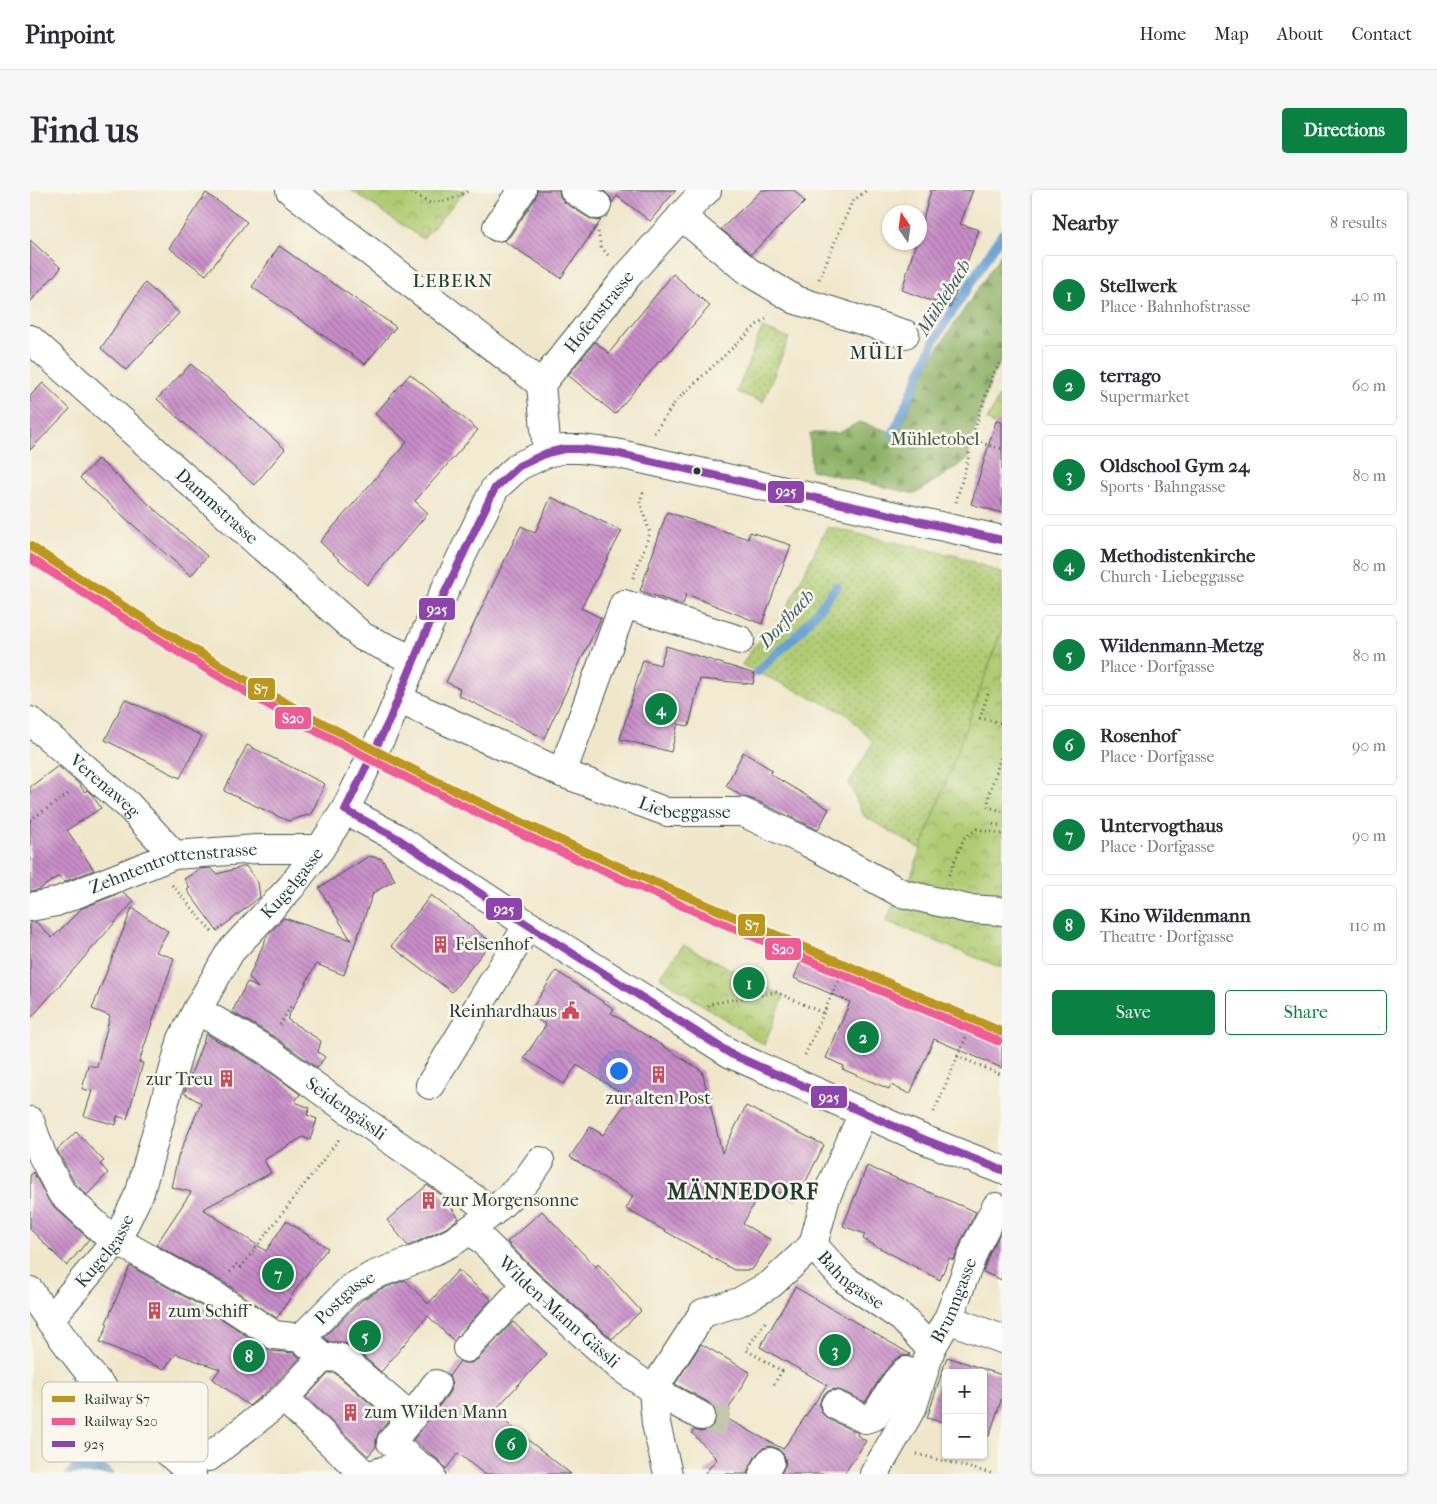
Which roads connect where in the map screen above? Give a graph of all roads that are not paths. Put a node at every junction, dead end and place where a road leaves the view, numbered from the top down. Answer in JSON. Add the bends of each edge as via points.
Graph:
{"nodes":[{"id":1,"x":290,"y":190,"type":"edge"},
{"id":2,"x":522,"y":190,"type":"edge"},
{"id":3,"x":574,"y":190,"type":"edge"},
{"id":4,"x":707,"y":190,"type":"edge"},
{"id":5,"x":597,"y":205,"type":"dead end"},
{"id":6,"x":681,"y":216,"type":"junction"},
{"id":7,"x":497,"y":227,"type":"dead end"},
{"id":8,"x":905,"y":334,"type":"dead end"},
{"id":9,"x":30,"y":339,"type":"edge"},
{"id":10,"x":541,"y":384,"type":"junction"},
{"id":11,"x":547,"y":453,"type":"junction"},
{"id":12,"x":1002,"y":540,"type":"edge"},
{"id":13,"x":740,"y":640,"type":"dead end"},
{"id":14,"x":414,"y":660,"type":"junction"},
{"id":15,"x":398,"y":699,"type":"junction"},
{"id":16,"x":30,"y":720,"type":"edge"},
{"id":17,"x":562,"y":773,"type":"junction"},
{"id":18,"x":345,"y":810,"type":"junction"},
{"id":19,"x":320,"y":849,"type":"junction"},
{"id":20,"x":164,"y":859,"type":"junction"},
{"id":21,"x":30,"y":907,"type":"edge"},
{"id":22,"x":1002,"y":911,"type":"edge"},
{"id":23,"x":528,"y":925,"type":"junction"},
{"id":24,"x":197,"y":1010,"type":"junction"},
{"id":25,"x":430,"y":1085,"type":"dead end"},
{"id":26,"x":863,"y":1112,"type":"junction"},
{"id":27,"x":30,"y":1121,"type":"edge"},
{"id":28,"x":540,"y":1161,"type":"dead end"},
{"id":29,"x":1002,"y":1170,"type":"edge"},
{"id":30,"x":996,"y":1207,"type":"dead end"},
{"id":31,"x":493,"y":1212,"type":"junction"},
{"id":32,"x":471,"y":1229,"type":"junction"},
{"id":33,"x":813,"y":1245,"type":"junction"},
{"id":34,"x":527,"y":1284,"type":"junction"},
{"id":35,"x":30,"y":1291,"type":"edge"},
{"id":36,"x":948,"y":1319,"type":"junction"},
{"id":37,"x":49,"y":1320,"type":"junction"},
{"id":38,"x":301,"y":1338,"type":"junction"},
{"id":39,"x":1002,"y":1339,"type":"edge"},
{"id":40,"x":467,"y":1348,"type":"dead end"},
{"id":41,"x":931,"y":1349,"type":"junction"},
{"id":42,"x":323,"y":1358,"type":"junction"},
{"id":43,"x":906,"y":1372,"type":"dead end"},
{"id":44,"x":98,"y":1382,"type":"edge"},
{"id":45,"x":436,"y":1384,"type":"dead end"},
{"id":46,"x":653,"y":1390,"type":"junction"},
{"id":47,"x":284,"y":1398,"type":"junction"},
{"id":48,"x":835,"y":1405,"type":"dead end"},
{"id":49,"x":702,"y":1416,"type":"tunnel mouth"},
{"id":50,"x":411,"y":1418,"type":"junction"},
{"id":51,"x":208,"y":1459,"type":"edge"},
{"id":52,"x":422,"y":1468,"type":"edge"},
{"id":53,"x":364,"y":1474,"type":"edge"},
{"id":54,"x":373,"y":1474,"type":"edge"},
{"id":55,"x":668,"y":1474,"type":"edge"},
{"id":56,"x":874,"y":1474,"type":"edge"}],
"edges":[{"from":1,"to":10,"type":"street"},
{"from":2,"to":7,"type":"street"},
{"from":3,"to":5,"type":"street"},
{"from":4,"to":6,"type":"street","name":"Hofenstrasse"},
{"from":6,"to":8,"type":"street","via":[[749,272],[796,300]]},
{"from":6,"to":10,"type":"street","name":"Hofenstrasse","via":[[630,273]]},
{"from":9,"to":14,"type":"street","name":"Dammstrasse","via":[[363,637]]},
{"from":10,"to":11,"type":"street"},
{"from":11,"to":12,"type":"street","name":"Kugelgasse","via":[[580,449],[615,454]]},
{"from":11,"to":14,"type":"street","name":"Kugelgasse","via":[[519,466],[495,488]]},
{"from":13,"to":17,"type":"street","via":[[624,604]]},
{"from":14,"to":15,"type":"street","name":"Kugelgasse"},
{"from":15,"to":17,"type":"street","name":"Liebeggasse"},
{"from":15,"to":18,"type":"street","name":"Kugelgasse"},
{"from":16,"to":20,"type":"street","name":"Verenaweg","via":[[128,806]]},
{"from":17,"to":22,"type":"street","name":"Liebeggasse","via":[[667,812],[742,812],[809,843],[902,893],[968,909]]},
{"from":18,"to":19,"type":"street","name":"Kugelgasse"},
{"from":18,"to":23,"type":"street","via":[[397,838]]},
{"from":19,"to":20,"type":"street","name":"Zehntentrottenstrasse","via":[[257,848]]},
{"from":19,"to":24,"type":"street","name":"Kugelgasse","via":[[291,887],[230,952]]},
{"from":20,"to":21,"type":"street","name":"Zehntentrottenstrasse","via":[[56,902]]},
{"from":23,"to":25,"type":"street"},
{"from":23,"to":26,"type":"street","via":[[731,1054]]},
{"from":24,"to":31,"type":"street","name":"Seidengässli","via":[[266,1050]]},
{"from":24,"to":37,"type":"street","name":"Kugelgasse","via":[[182,1039],[140,1192],[117,1240]]},
{"from":26,"to":29,"type":"street"},
{"from":26,"to":33,"type":"street","name":"Bahngasse","via":[[826,1197]]},
{"from":27,"to":38,"type":"street","via":[[42,1155],[61,1192],[115,1239],[215,1296],[274,1335]]},
{"from":28,"to":31,"type":"street","name":"Postgasse","via":[[525,1182]]},
{"from":30,"to":36,"type":"street","name":"Brunngasse","via":[[976,1246]]},
{"from":31,"to":32,"type":"street","name":"Postgasse"},
{"from":32,"to":34,"type":"street","name":"Wilden-Mann-Gässli"},
{"from":32,"to":38,"type":"street","name":"Postgasse","via":[[420,1258],[374,1275],[351,1288]]},
{"from":33,"to":41,"type":"street","name":"Bahngasse","via":[[844,1279],[902,1318]]},
{"from":33,"to":46,"type":"street","via":[[772,1284],[740,1302],[703,1313]]},
{"from":34,"to":40,"type":"street"},
{"from":34,"to":46,"type":"street","name":"Wilden-Mann-Gässli","via":[[620,1367]]},
{"from":35,"to":37,"type":"street"},
{"from":36,"to":39,"type":"street"},
{"from":36,"to":41,"type":"street","name":"Brunngasse"},
{"from":37,"to":44,"type":"street"},
{"from":38,"to":42,"type":"street","name":"Postgasse"},
{"from":41,"to":56,"type":"street","name":"Brunngasse","via":[[913,1406]]},
{"from":42,"to":47,"type":"street"},
{"from":42,"to":50,"type":"street","via":[[341,1358]]},
{"from":43,"to":48,"type":"street","via":[[875,1416],[865,1419]]},
{"from":45,"to":50,"type":"street"},
{"from":46,"to":49,"type":"street","name":"Wilden-Mann-Gässli"},
{"from":46,"to":55,"type":"street","via":[[656,1424]]},
{"from":47,"to":51,"type":"street"},
{"from":47,"to":53,"type":"street"},
{"from":50,"to":52,"type":"street","via":[[391,1442]]},
{"from":52,"to":54,"type":"street"}]}
